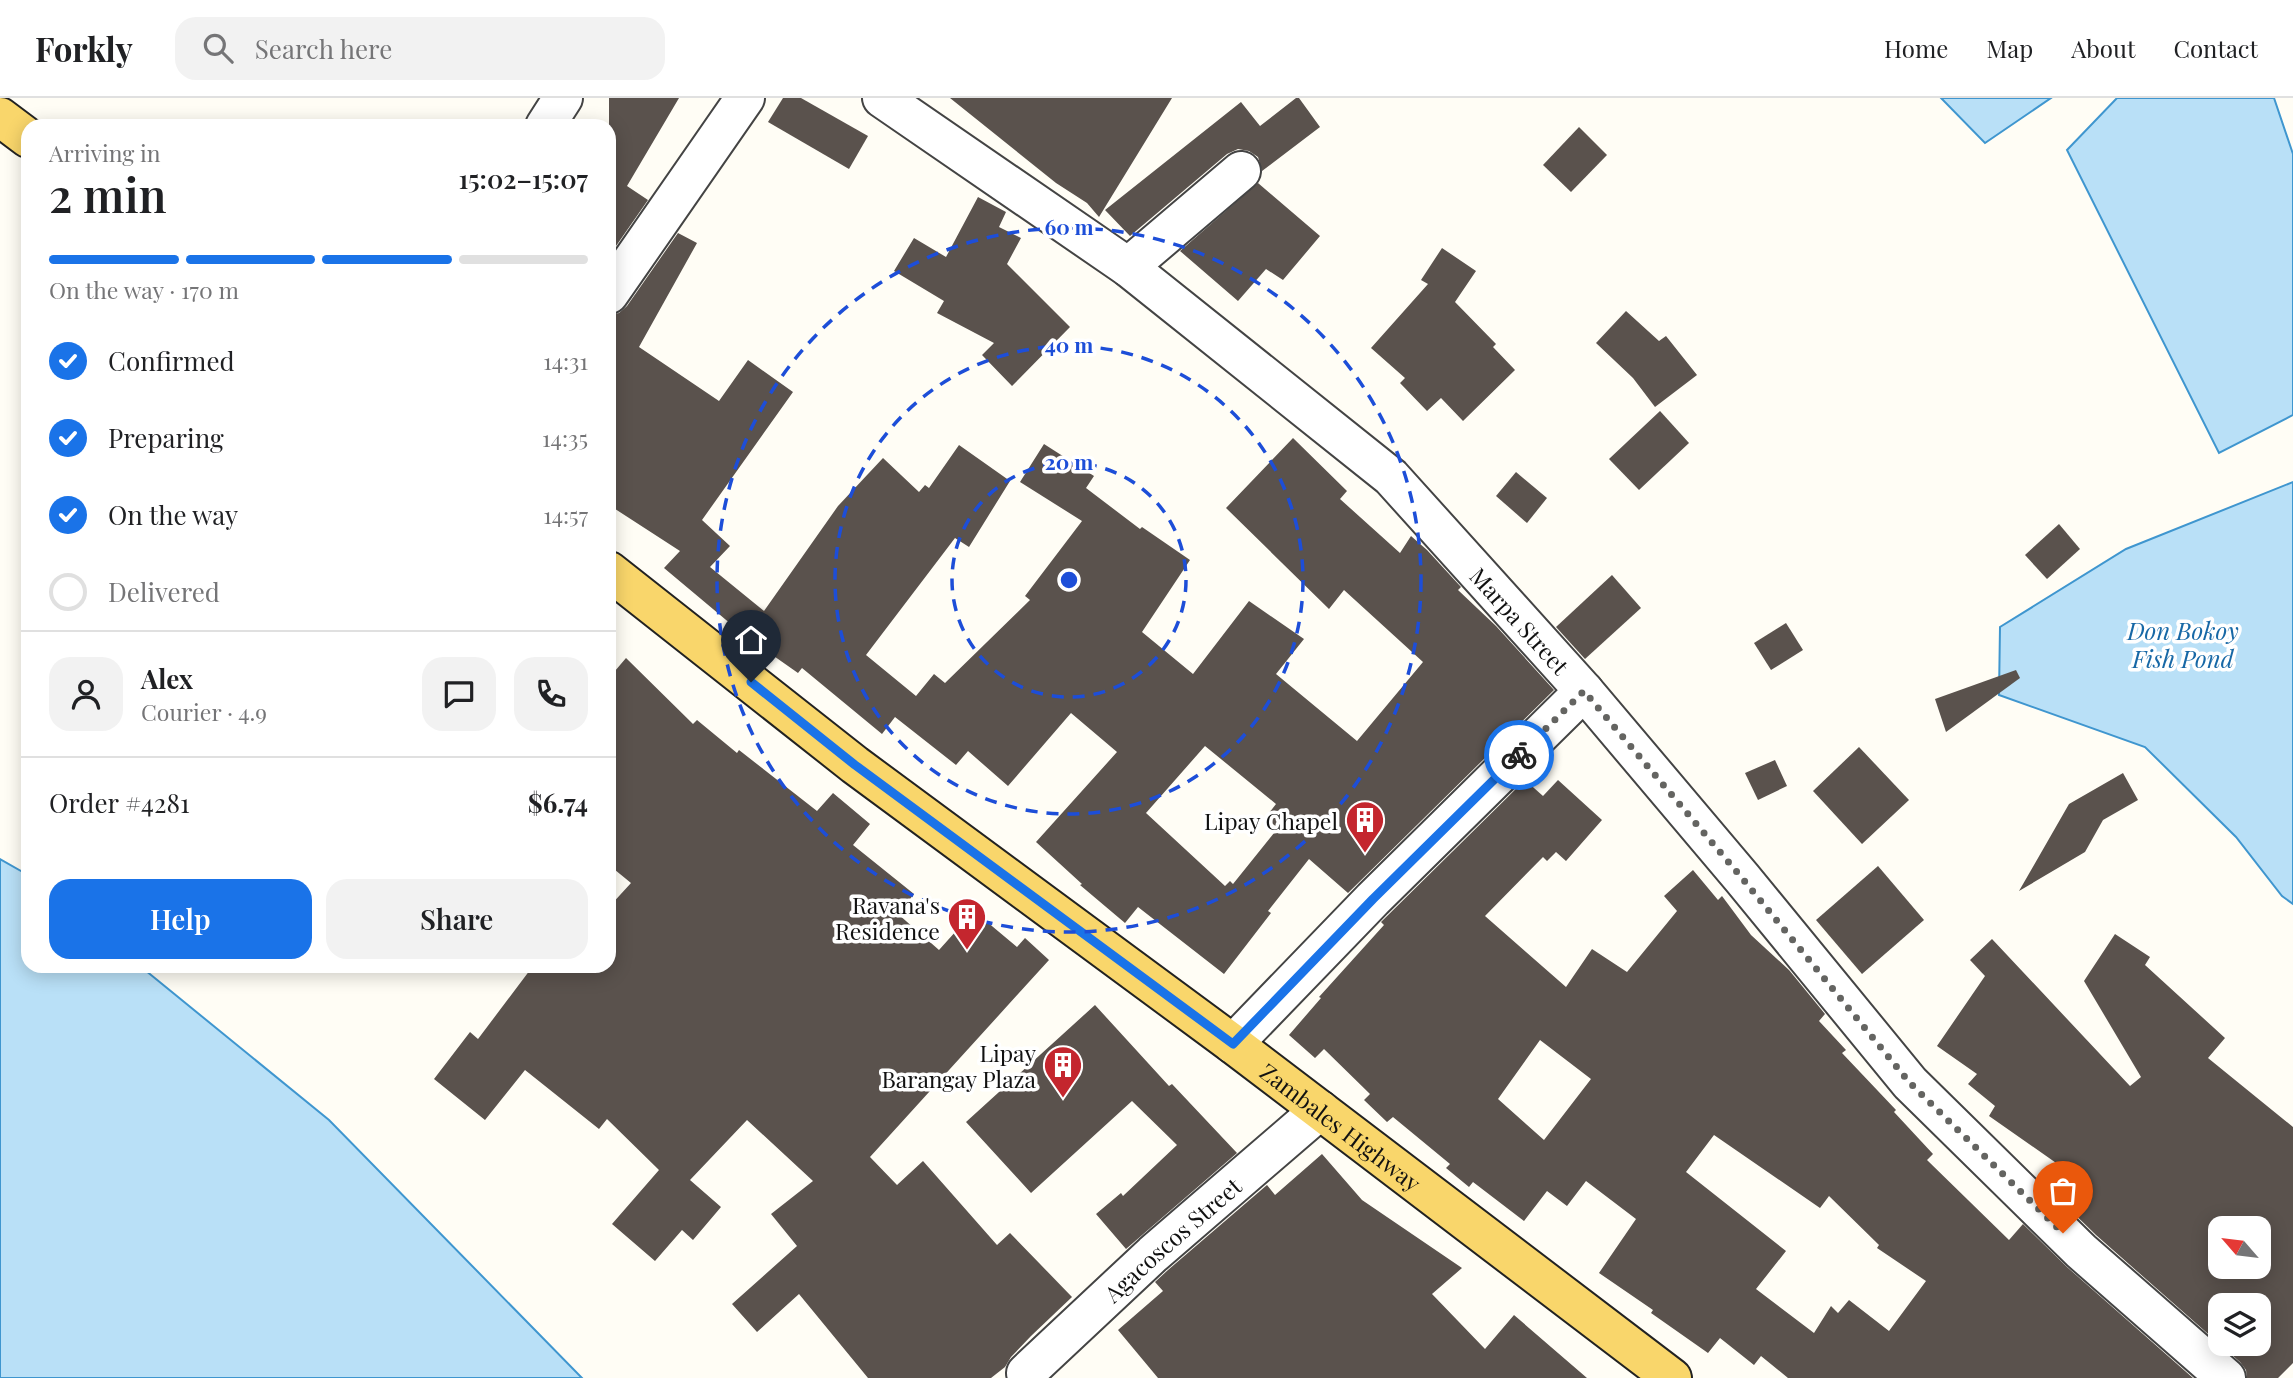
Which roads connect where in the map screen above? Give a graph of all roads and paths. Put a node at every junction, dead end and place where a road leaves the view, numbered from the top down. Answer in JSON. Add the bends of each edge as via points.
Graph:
{"nodes":[{"id":1,"x":563,"y":98,"type":"edge"},
{"id":2,"x":745,"y":98,"type":"edge"},
{"id":3,"x":882,"y":98,"type":"edge"},
{"id":4,"x":0,"y":117,"type":"edge"},
{"id":5,"x":550,"y":119,"type":"edge"},
{"id":6,"x":21,"y":133,"type":"edge"},
{"id":7,"x":1241,"y":171,"type":"dead end"},
{"id":8,"x":1128,"y":267,"type":"junction"},
{"id":9,"x":616,"y":284,"type":"edge"},
{"id":10,"x":616,"y":577,"type":"edge"},
{"id":11,"x":1584,"y":691,"type":"junction"},
{"id":12,"x":1233,"y":1044,"type":"junction"},
{"id":13,"x":1320,"y":1110,"type":"junction"},
{"id":14,"x":1026,"y":1373,"type":"dead end"},
{"id":15,"x":1672,"y":1378,"type":"edge"},
{"id":16,"x":2226,"y":1378,"type":"edge"}],
"edges":[{"from":1,"to":5,"type":"street"},
{"from":2,"to":9,"type":"street"},
{"from":3,"to":8,"type":"street","name":"Marpa Street"},
{"from":4,"to":6,"type":"main road"},
{"from":7,"to":8,"type":"street"},
{"from":8,"to":11,"type":"street","name":"Marpa Street","via":[[1391,477]]},
{"from":10,"to":12,"type":"main road","name":"Zambales Highway","via":[[855,765]]},
{"from":11,"to":12,"type":"street"},
{"from":11,"to":16,"type":"street","name":"Marpa Street","via":[[1910,1083],[2081,1251]]},
{"from":12,"to":13,"type":"main road","name":"Zambales Highway"},
{"from":13,"to":14,"type":"street","name":"Agacoscos Street","via":[[1153,1254]]},
{"from":13,"to":15,"type":"main road","name":"Zambales Highway"}]}
